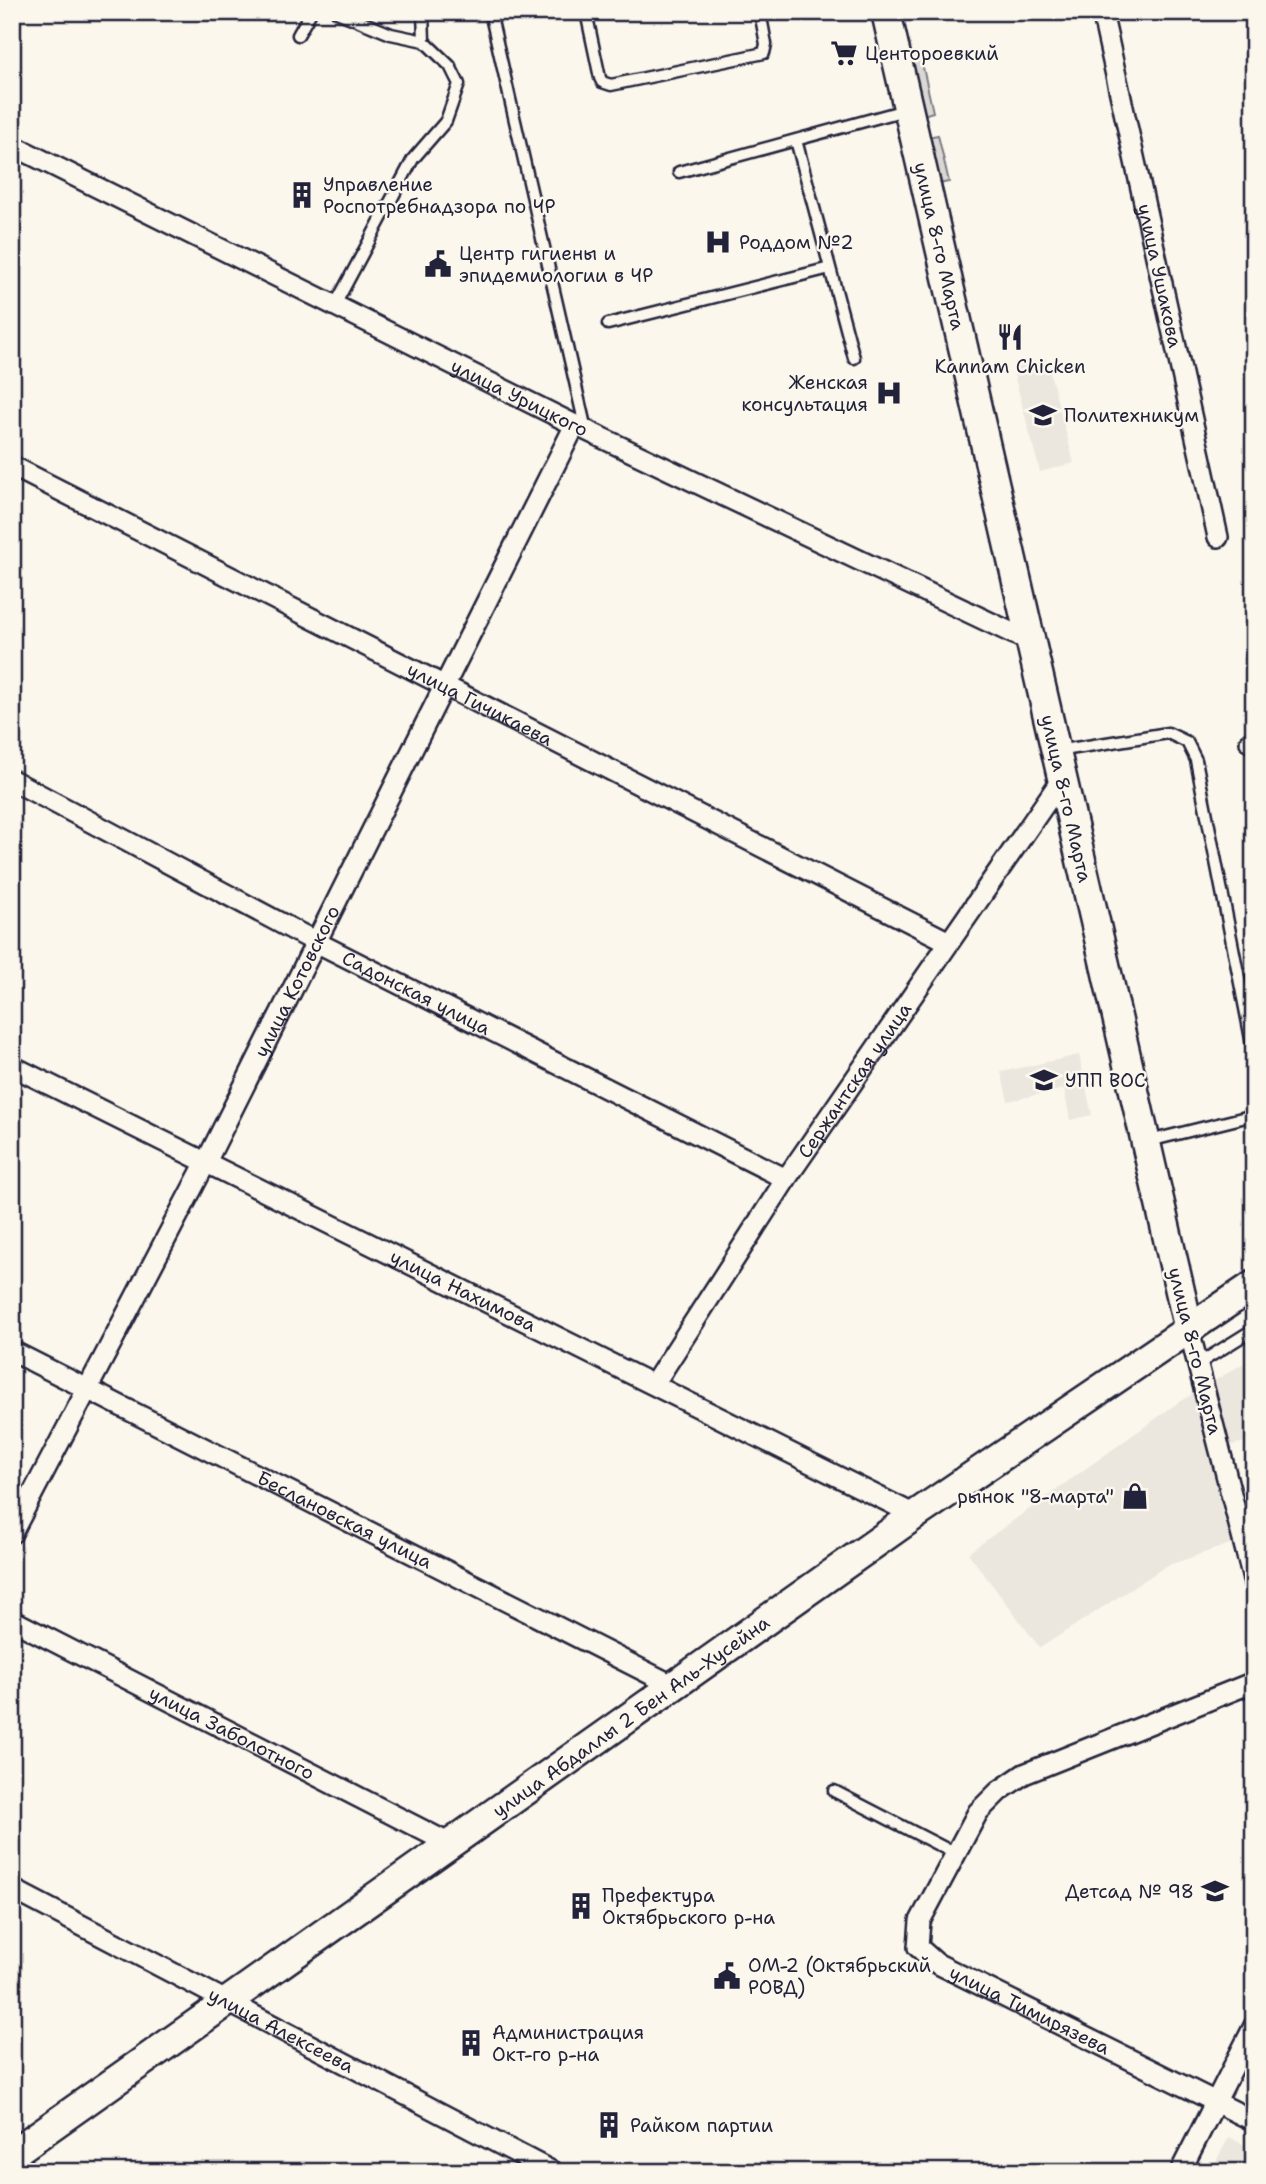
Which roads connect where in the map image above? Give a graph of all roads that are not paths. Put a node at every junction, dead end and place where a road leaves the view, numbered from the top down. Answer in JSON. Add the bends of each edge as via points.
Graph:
{"nodes":[{"id":1,"x":311,"y":12,"type":"edge"},
{"id":2,"x":337,"y":12,"type":"edge"},
{"id":3,"x":423,"y":12,"type":"edge"},
{"id":4,"x":490,"y":12,"type":"edge"},
{"id":5,"x":586,"y":12,"type":"edge"},
{"id":6,"x":760,"y":12,"type":"edge"},
{"id":7,"x":886,"y":12,"type":"edge"},
{"id":8,"x":1102,"y":12,"type":"edge"},
{"id":9,"x":298,"y":35,"type":"dead end"},
{"id":10,"x":424,"y":41,"type":"junction"},
{"id":11,"x":909,"y":109,"type":"junction"},
{"id":12,"x":796,"y":140,"type":"junction"},
{"id":13,"x":12,"y":145,"type":"edge"},
{"id":14,"x":679,"y":172,"type":"dead end"},
{"id":15,"x":830,"y":268,"type":"junction"},
{"id":16,"x":335,"y":305,"type":"junction"},
{"id":17,"x":608,"y":324,"type":"dead end"},
{"id":18,"x":854,"y":358,"type":"dead end"},
{"id":19,"x":580,"y":428,"type":"junction"},
{"id":20,"x":12,"y":466,"type":"edge"},
{"id":21,"x":1218,"y":537,"type":"dead end"},
{"id":22,"x":1031,"y":642,"type":"junction"},
{"id":23,"x":446,"y":687,"type":"junction"},
{"id":24,"x":1056,"y":751,"type":"junction"},
{"id":25,"x":1062,"y":779,"type":"junction"},
{"id":26,"x":12,"y":780,"type":"edge"},
{"id":27,"x":947,"y":941,"type":"junction"},
{"id":28,"x":316,"y":943,"type":"junction"},
{"id":29,"x":1254,"y":1054,"type":"edge"},
{"id":30,"x":12,"y":1066,"type":"edge"},
{"id":31,"x":1254,"y":1115,"type":"edge"},
{"id":32,"x":1144,"y":1143,"type":"junction"},
{"id":33,"x":205,"y":1164,"type":"junction"},
{"id":34,"x":786,"y":1179,"type":"junction"},
{"id":35,"x":1254,"y":1285,"type":"edge"},
{"id":36,"x":1254,"y":1329,"type":"edge"},
{"id":37,"x":1189,"y":1330,"type":"junction"},
{"id":38,"x":12,"y":1351,"type":"edge"},
{"id":39,"x":1198,"y":1364,"type":"junction"},
{"id":40,"x":654,"y":1384,"type":"junction"},
{"id":41,"x":87,"y":1388,"type":"junction"},
{"id":42,"x":915,"y":1516,"type":"junction"},
{"id":43,"x":12,"y":1533,"type":"edge"},
{"id":44,"x":1254,"y":1583,"type":"edge"},
{"id":45,"x":12,"y":1620,"type":"edge"},
{"id":46,"x":1254,"y":1682,"type":"edge"},
{"id":47,"x":676,"y":1687,"type":"junction"},
{"id":48,"x":834,"y":1791,"type":"dead end"},
{"id":49,"x":452,"y":1845,"type":"junction"},
{"id":50,"x":956,"y":1854,"type":"junction"},
{"id":51,"x":12,"y":1889,"type":"edge"},
{"id":52,"x":227,"y":2003,"type":"junction"},
{"id":53,"x":1254,"y":2026,"type":"edge"},
{"id":54,"x":1217,"y":2102,"type":"junction"},
{"id":55,"x":1254,"y":2120,"type":"edge"},
{"id":56,"x":12,"y":2154,"type":"edge"},
{"id":57,"x":12,"y":2162,"type":"edge"},
{"id":58,"x":31,"y":2172,"type":"edge"},
{"id":59,"x":553,"y":2172,"type":"edge"},
{"id":60,"x":1180,"y":2172,"type":"edge"}],
"edges":[{"from":1,"to":9,"type":"lane"},
{"from":2,"to":10,"type":"lane","via":[[391,34]]},
{"from":3,"to":10,"type":"lane"},
{"from":4,"to":19,"type":"lane"},
{"from":5,"to":6,"type":"lane","via":[[600,78],[611,85],[760,55],[766,44]]},
{"from":7,"to":11,"type":"main road","name":"улица 8-го Марта"},
{"from":8,"to":21,"type":"street","name":"улица Ушакова"},
{"from":10,"to":16,"type":"lane","via":[[450,66],[459,84],[455,97],[446,121],[413,159]]},
{"from":11,"to":12,"type":"lane"},
{"from":11,"to":22,"type":"main road","name":"улица 8-го Марта"},
{"from":12,"to":14,"type":"lane"},
{"from":12,"to":15,"type":"lane"},
{"from":13,"to":16,"type":"street","name":"улица Урицкого"},
{"from":15,"to":17,"type":"lane"},
{"from":15,"to":18,"type":"lane"},
{"from":16,"to":19,"type":"street","name":"улица Урицкого"},
{"from":19,"to":22,"type":"street","name":"улица Урицкого"},
{"from":19,"to":23,"type":"street","name":"улица Котовского"},
{"from":20,"to":23,"type":"street","name":"улица Гичикаева"},
{"from":22,"to":24,"type":"main road","name":"улица 8-го Марта"},
{"from":23,"to":27,"type":"street","name":"улица Гичикаева"},
{"from":23,"to":28,"type":"street","name":"улица Котовского"},
{"from":24,"to":25,"type":"main road","name":"улица 8-го Марта"},
{"from":24,"to":29,"type":"lane","via":[[1168,733],[1187,741],[1196,760]]},
{"from":25,"to":27,"type":"street","name":"Сержантская улица"},
{"from":25,"to":32,"type":"main road","name":"улица 8-го Марта"},
{"from":26,"to":28,"type":"street","name":"Садонская улица"},
{"from":27,"to":34,"type":"street","name":"Сержантская улица"},
{"from":28,"to":33,"type":"street","name":"улица Котовского"},
{"from":28,"to":34,"type":"street","name":"Садонская улица"},
{"from":30,"to":33,"type":"street","name":"улица Нахимова"},
{"from":31,"to":32,"type":"lane"},
{"from":32,"to":37,"type":"main road","name":"улица 8-го Марта"},
{"from":33,"to":40,"type":"street","name":"улица Нахимова"},
{"from":33,"to":41,"type":"street","name":"улица Котовского"},
{"from":34,"to":40,"type":"street","name":"Сержантская улица"},
{"from":35,"to":37,"type":"main road","name":"улица Абдаллы 2 Бен Аль-Хусейна"},
{"from":36,"to":39,"type":"lane"},
{"from":37,"to":39,"type":"street","name":"улица 8-го Марта"},
{"from":37,"to":42,"type":"main road","name":"улица Абдаллы 2 Бен Аль-Хусейна"},
{"from":38,"to":41,"type":"street","name":"Беслановская улица"},
{"from":39,"to":44,"type":"street","name":"улица 8-го Марта"},
{"from":40,"to":42,"type":"street","name":"улица Нахимова"},
{"from":41,"to":43,"type":"street","name":"улица Котовского"},
{"from":41,"to":47,"type":"street","name":"Беслановская улица"},
{"from":42,"to":47,"type":"main road","name":"улица Абдаллы 2 Бен Аль-Хусейна"},
{"from":45,"to":49,"type":"street","name":"улица Заболотного"},
{"from":46,"to":50,"type":"street","name":"улица Тимирязева","via":[[1024,1774],[978,1812]]},
{"from":47,"to":49,"type":"main road","name":"улица Абдаллы 2 Бен Аль-Хусейна"},
{"from":48,"to":50,"type":"lane"},
{"from":49,"to":52,"type":"main road","name":"улица Абдаллы 2 Бен Аль-Хусейна"},
{"from":50,"to":54,"type":"street","name":"улица Тимирязева","via":[[920,1921],[918,1947],[936,1964]]},
{"from":51,"to":52,"type":"street","name":"улица Алексеева"},
{"from":52,"to":56,"type":"main road","name":"улица Абдаллы 2 Бен Аль-Хусейна"},
{"from":52,"to":59,"type":"street","name":"улица Алексеева"},
{"from":53,"to":54,"type":"street"},
{"from":54,"to":55,"type":"street","name":"улица Тимирязева"},
{"from":54,"to":60,"type":"street"},
{"from":57,"to":58,"type":"street"}]}
